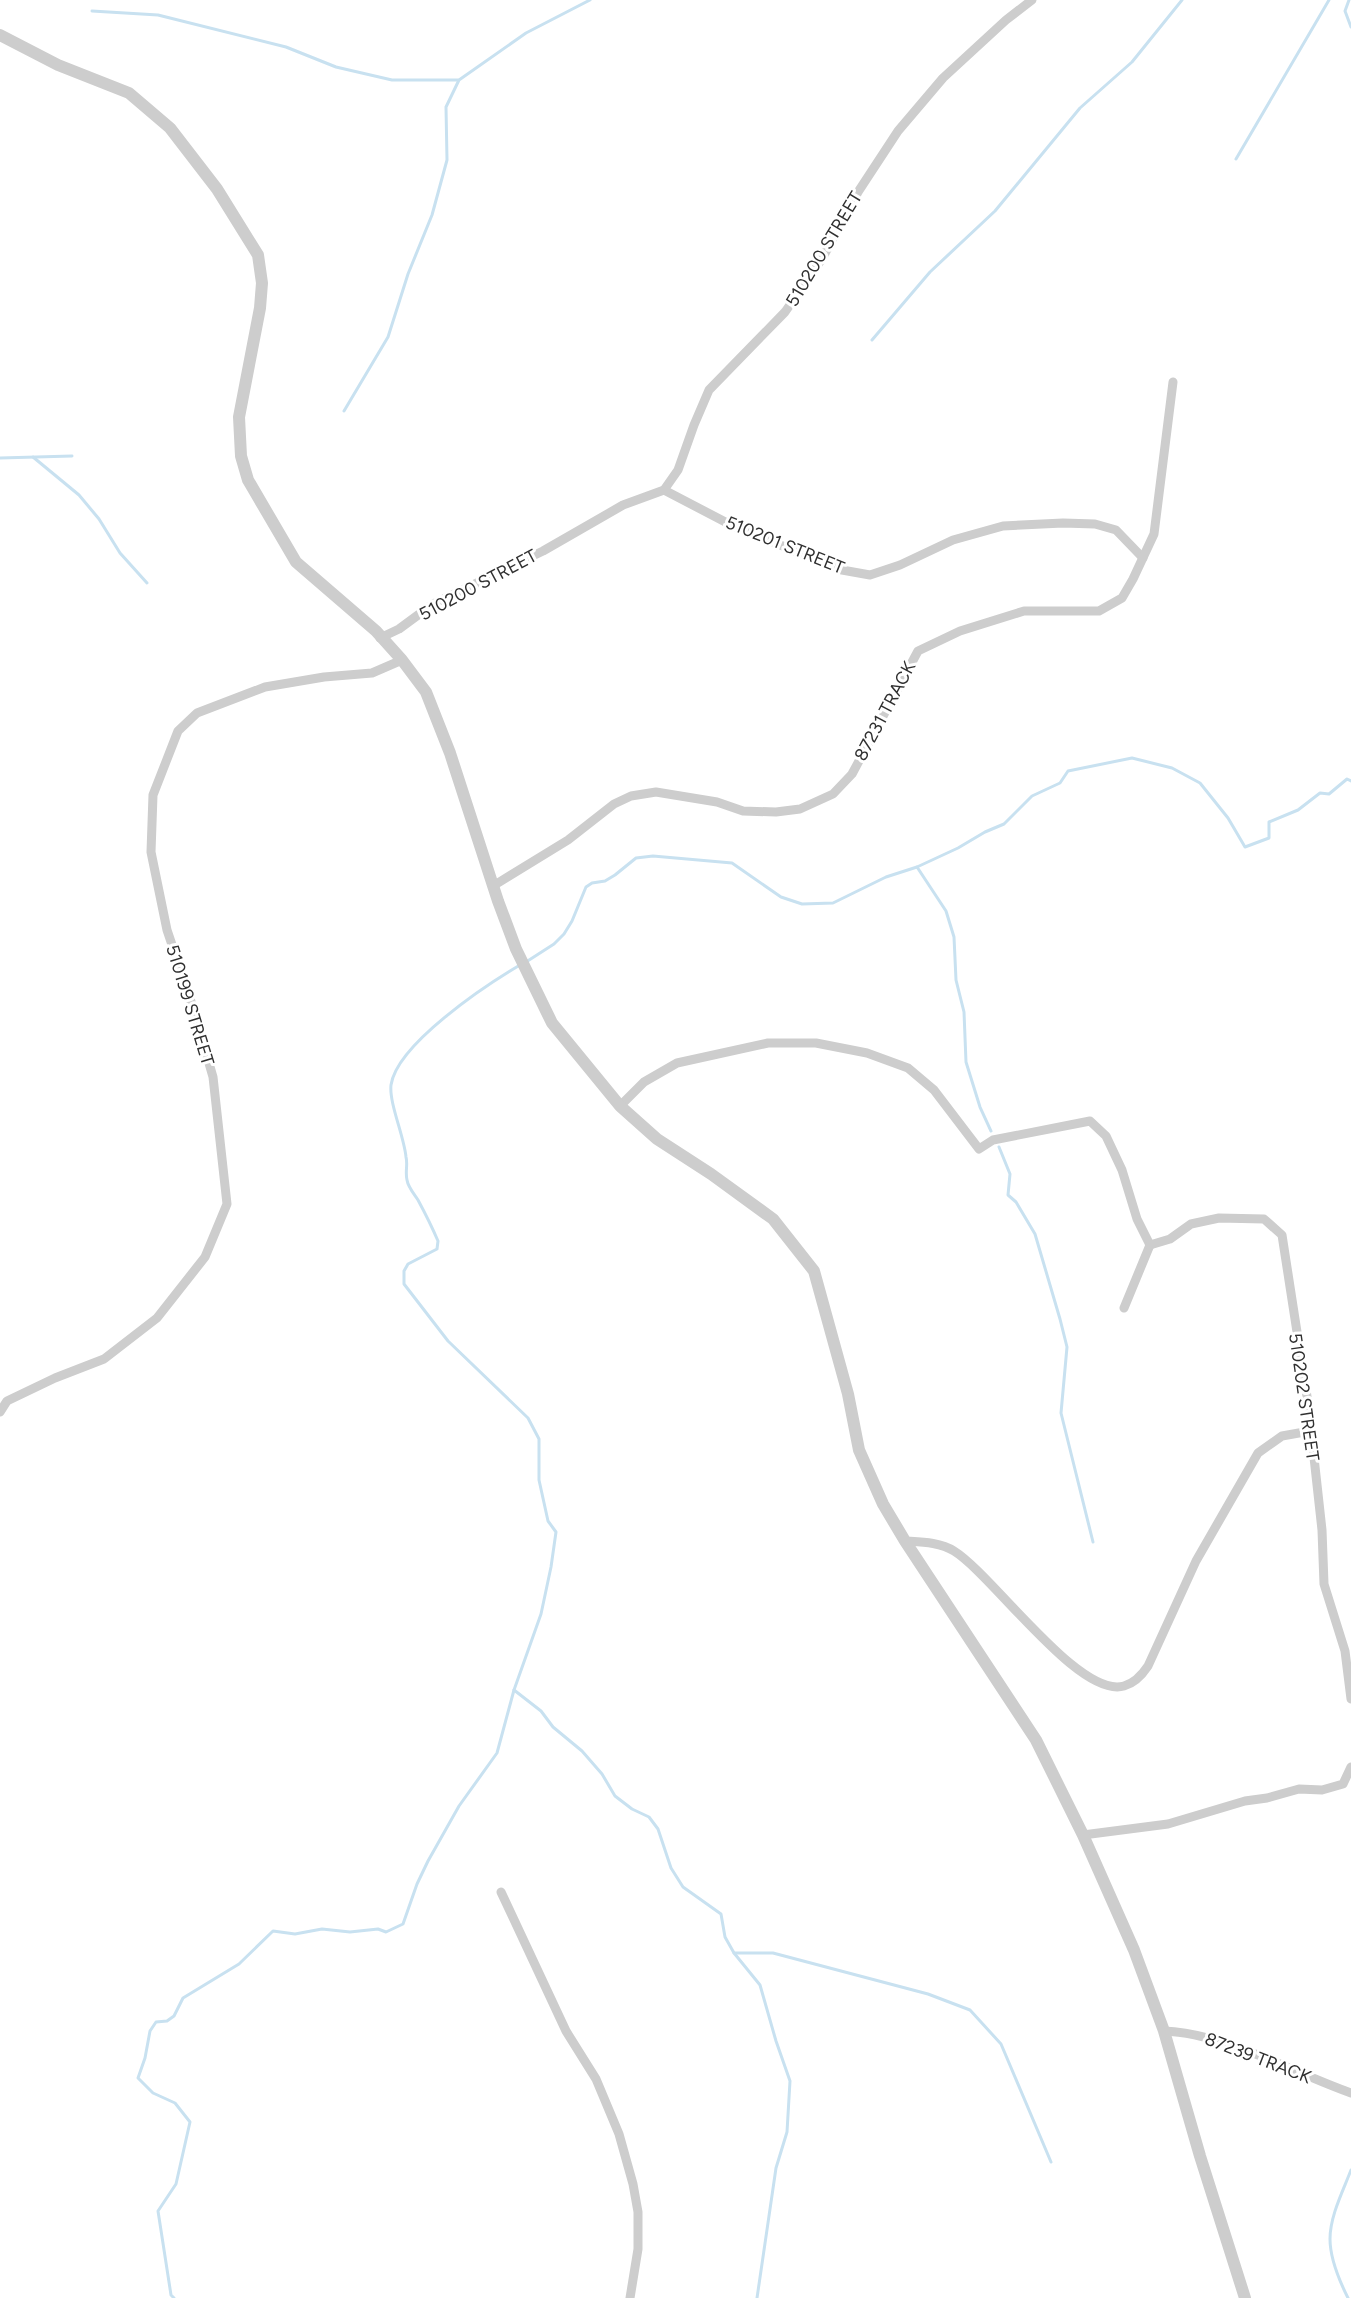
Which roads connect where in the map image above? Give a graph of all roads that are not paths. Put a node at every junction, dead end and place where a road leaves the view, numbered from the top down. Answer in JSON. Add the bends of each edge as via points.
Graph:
{"nodes":[{"id":1,"x":1032,"y":0,"type":"edge"},
{"id":2,"x":0,"y":35,"type":"edge"},
{"id":3,"x":1173,"y":382,"type":"dead end"},
{"id":4,"x":664,"y":490,"type":"junction"},
{"id":5,"x":1143,"y":558,"type":"junction"},
{"id":6,"x":381,"y":638,"type":"junction"},
{"id":7,"x":402,"y":660,"type":"junction"},
{"id":8,"x":493,"y":886,"type":"junction"},
{"id":9,"x":620,"y":1106,"type":"junction"},
{"id":10,"x":1150,"y":1245,"type":"junction"},
{"id":11,"x":1124,"y":1308,"type":"dead end"},
{"id":12,"x":0,"y":1412,"type":"edge"},
{"id":13,"x":1310,"y":1431,"type":"junction"},
{"id":14,"x":905,"y":1541,"type":"junction"},
{"id":15,"x":1351,"y":1699,"type":"edge"},
{"id":16,"x":1351,"y":1767,"type":"edge"},
{"id":17,"x":1083,"y":1835,"type":"junction"},
{"id":18,"x":501,"y":1892,"type":"dead end"},
{"id":19,"x":1164,"y":2031,"type":"junction"},
{"id":20,"x":1351,"y":2093,"type":"edge"},
{"id":21,"x":630,"y":2298,"type":"edge"},
{"id":22,"x":1245,"y":2298,"type":"edge"}],
"edges":[{"from":1,"to":4,"type":"street","name":"510200 STREET","via":[[943,78],[898,131],[858,192],[822,259],[785,312],[709,390],[678,470]]},
{"from":2,"to":6,"type":"street","via":[[58,65],[129,93],[170,128],[217,189],[258,255],[262,283],[239,417],[241,456],[248,480],[296,562]]},
{"from":3,"to":5,"type":"street","name":"87231 TRACK","via":[[1154,534]]},
{"from":4,"to":5,"type":"street","name":"510201 STREET","via":[[733,526],[842,570],[870,575],[953,540],[1003,526],[1095,524],[1116,530]]},
{"from":4,"to":6,"type":"street","name":"510200 STREET","via":[[623,505],[543,551],[433,604]]},
{"from":5,"to":8,"type":"street","name":"87231 TRACK","via":[[1122,598],[1099,611],[1024,611],[960,631],[918,651],[852,774],[833,794],[800,809],[776,812],[742,811],[717,802],[656,792],[631,796]]},
{"from":6,"to":7,"type":"street"},
{"from":7,"to":8,"type":"street","via":[[426,692]]},
{"from":7,"to":12,"type":"street","name":"510199 STREET","via":[[372,673],[265,687],[196,713],[178,731],[153,795],[151,852],[167,930],[213,1077],[226,1204],[205,1257],[157,1318],[104,1359],[7,1401]]},
{"from":8,"to":9,"type":"street","via":[[516,949],[552,1023]]},
{"from":9,"to":10,"type":"street","via":[[644,1082],[677,1064],[712,1054],[768,1043],[816,1044],[867,1053],[908,1068],[933,1090],[979,1149],[993,1140],[1090,1121],[1106,1136]]},
{"from":9,"to":14,"type":"street","via":[[657,1139],[773,1219],[814,1271],[859,1450]]},
{"from":10,"to":11,"type":"street"},
{"from":10,"to":13,"type":"street","name":"510202 STREET","via":[[1170,1239],[1191,1224],[1219,1218],[1264,1219],[1282,1235]]},
{"from":13,"to":14,"type":"street","via":[[1282,1437],[1258,1453],[1196,1561],[1148,1666],[1139,1678],[1123,1686],[1111,1686],[1084,1674],[1059,1654],[972,1564],[952,1550]]},
{"from":13,"to":15,"type":"street","name":"510202 STREET","via":[[1324,1584],[1345,1651]]},
{"from":14,"to":17,"type":"street","via":[[1036,1740]]},
{"from":16,"to":17,"type":"street","via":[[1343,1784],[1322,1790],[1299,1790],[1245,1801],[1168,1824]]},
{"from":17,"to":19,"type":"street","via":[[1134,1950]]},
{"from":18,"to":21,"type":"street","via":[[566,2031],[596,2079],[619,2134],[638,2212],[638,2249]]},
{"from":19,"to":20,"type":"street","name":"87239 TRACK","via":[[1210,2039]]},
{"from":19,"to":22,"type":"street"}]}
